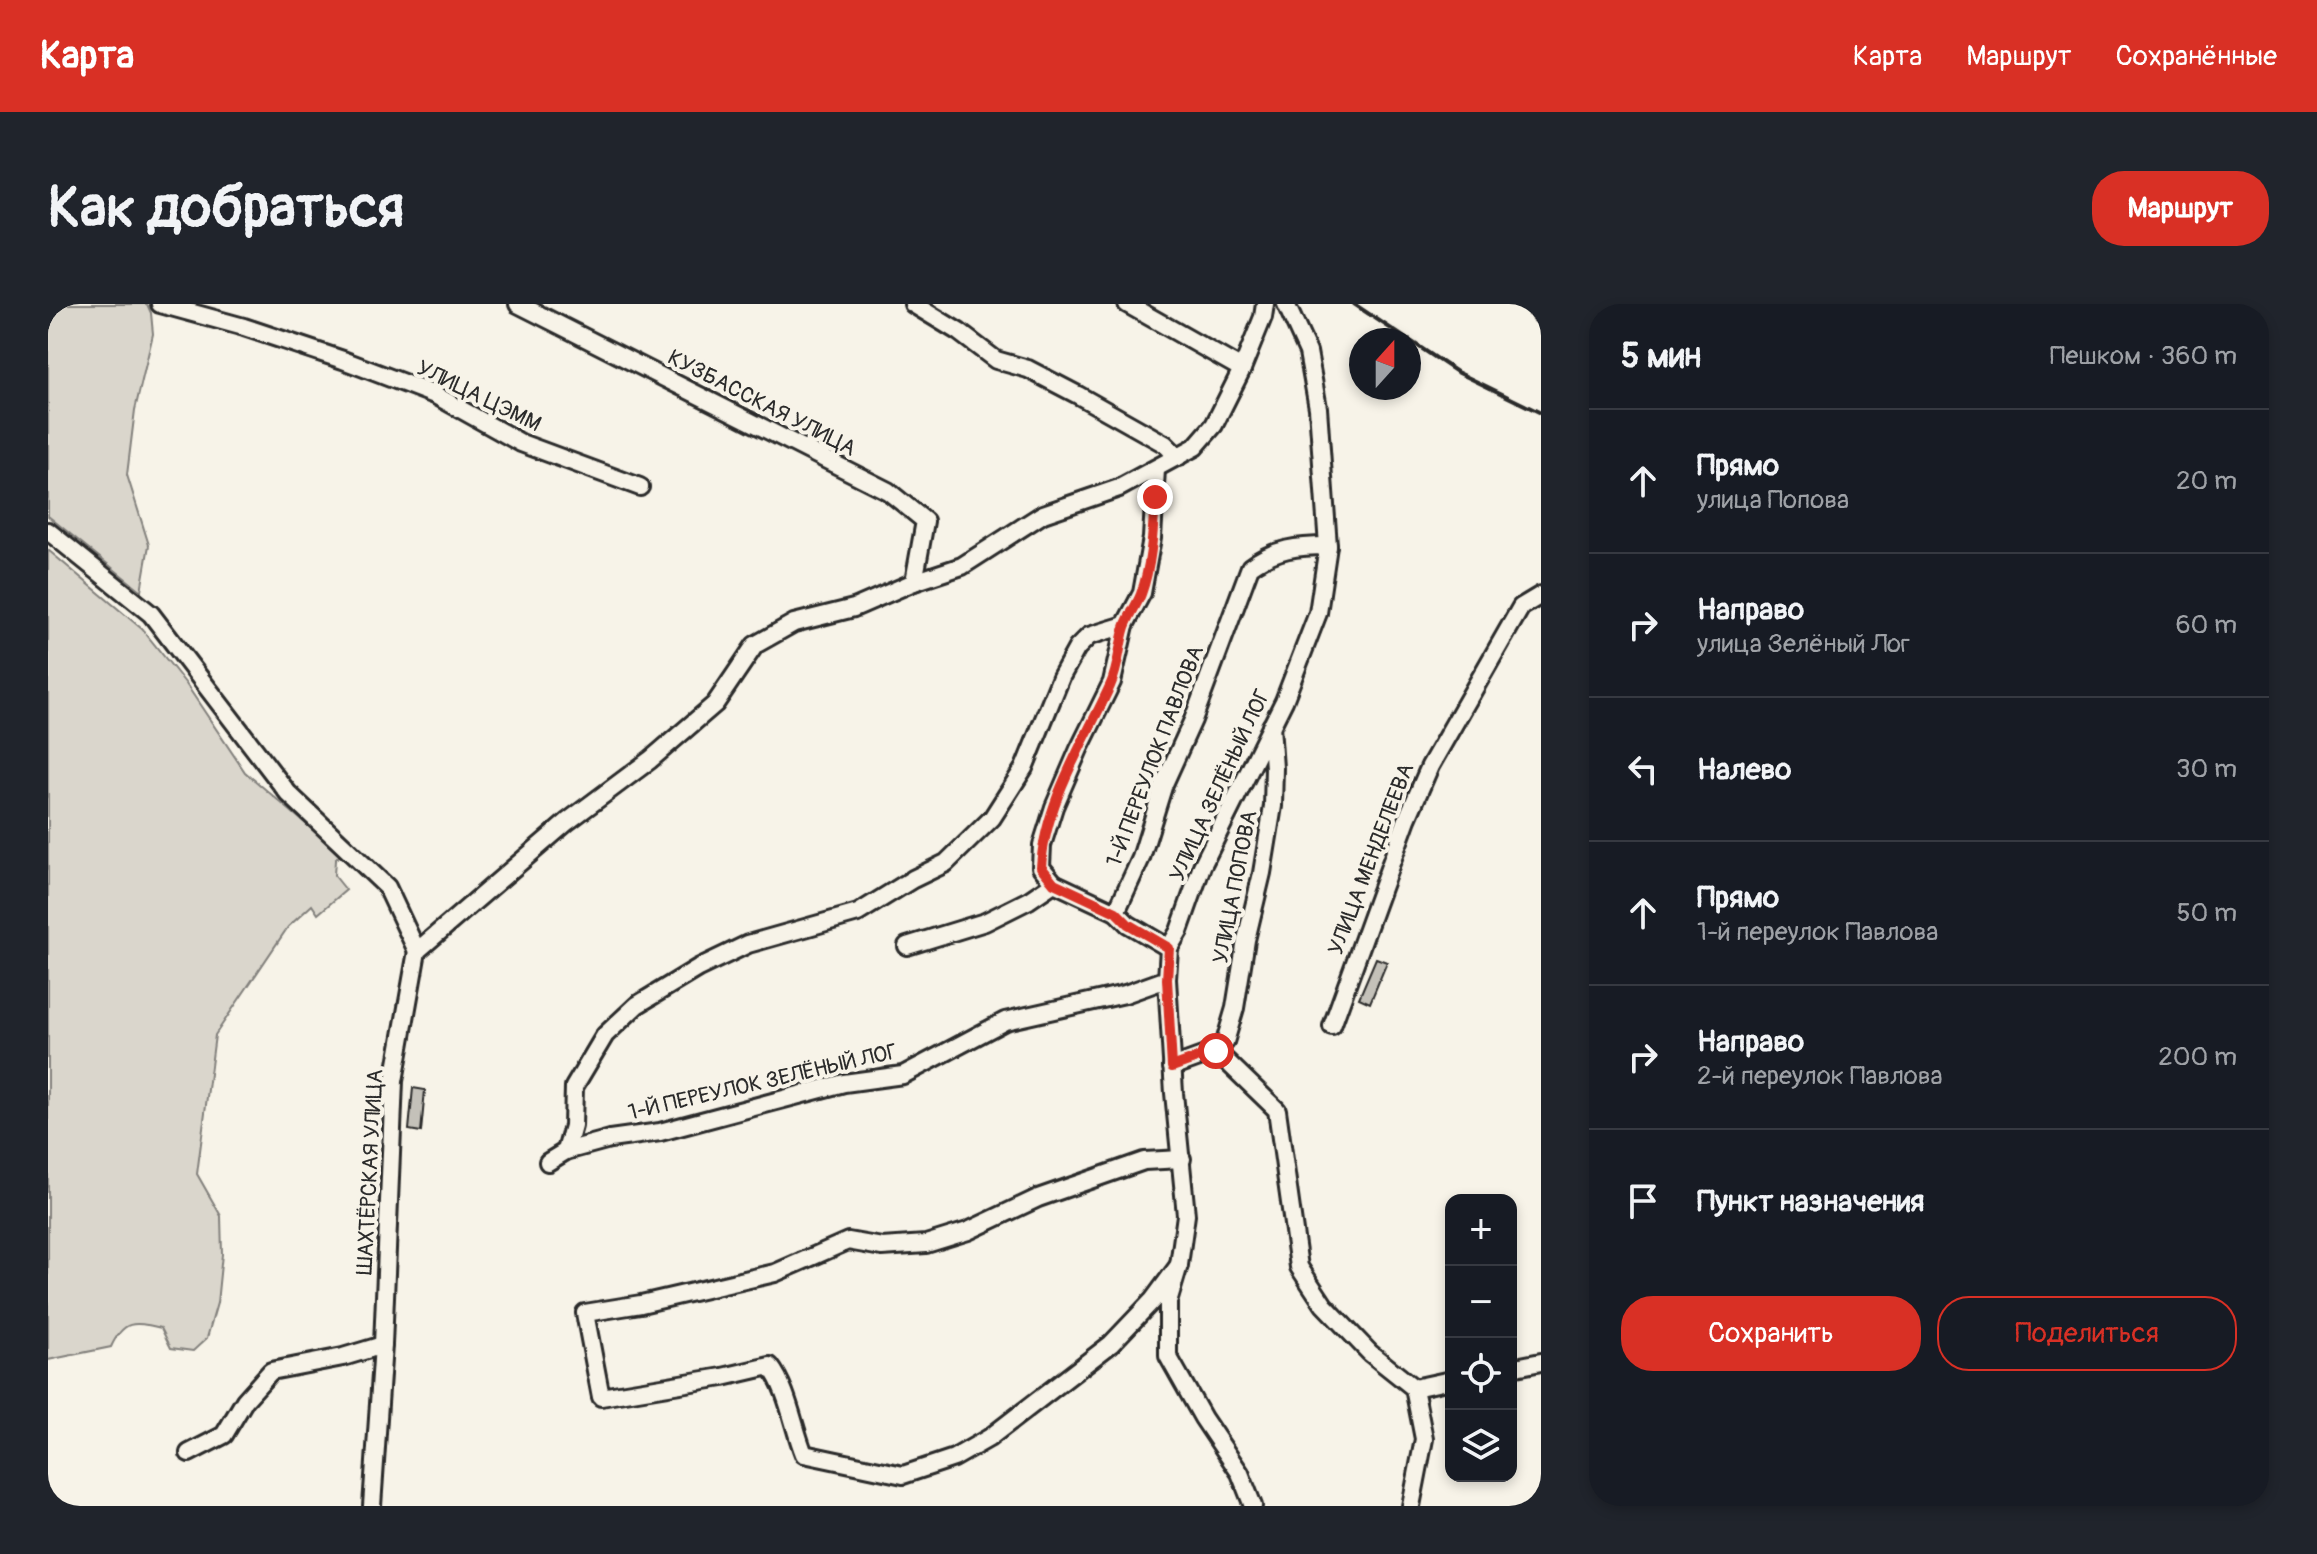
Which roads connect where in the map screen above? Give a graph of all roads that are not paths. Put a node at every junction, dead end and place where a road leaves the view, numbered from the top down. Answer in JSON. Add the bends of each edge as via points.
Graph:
{"nodes":[{"id":1,"x":160,"y":304,"type":"edge"},
{"id":2,"x":518,"y":304,"type":"edge"},
{"id":3,"x":913,"y":304,"type":"edge"},
{"id":4,"x":1127,"y":304,"type":"edge"},
{"id":5,"x":1265,"y":304,"type":"edge"},
{"id":6,"x":1286,"y":304,"type":"edge"},
{"id":7,"x":1533,"y":304,"type":"edge"},
{"id":8,"x":1541,"y":314,"type":"edge"},
{"id":9,"x":1242,"y":369,"type":"junction"},
{"id":10,"x":1178,"y":457,"type":"junction"},
{"id":11,"x":1156,"y":469,"type":"junction"},
{"id":12,"x":640,"y":487,"type":"dead end"},
{"id":13,"x":48,"y":531,"type":"edge"},
{"id":14,"x":1328,"y":546,"type":"junction"},
{"id":15,"x":914,"y":582,"type":"junction"},
{"id":16,"x":1541,"y":595,"type":"edge"},
{"id":17,"x":1125,"y":625,"type":"junction"},
{"id":18,"x":1271,"y":726,"type":"junction"},
{"id":19,"x":1054,"y":883,"type":"junction"},
{"id":20,"x":1116,"y":912,"type":"junction"},
{"id":21,"x":907,"y":946,"type":"dead end"},
{"id":22,"x":1169,"y":948,"type":"junction"},
{"id":23,"x":417,"y":951,"type":"junction"},
{"id":24,"x":1167,"y":979,"type":"junction"},
{"id":25,"x":1332,"y":1026,"type":"dead end"},
{"id":26,"x":1216,"y":1051,"type":"junction"},
{"id":27,"x":1172,"y":1067,"type":"junction"},
{"id":28,"x":566,"y":1151,"type":"junction"},
{"id":29,"x":1182,"y":1159,"type":"junction"},
{"id":30,"x":548,"y":1162,"type":"dead end"},
{"id":31,"x":1179,"y":1265,"type":"junction"},
{"id":32,"x":383,"y":1345,"type":"junction"},
{"id":33,"x":1541,"y":1362,"type":"edge"},
{"id":34,"x":1517,"y":1367,"type":"edge"},
{"id":35,"x":1445,"y":1381,"type":"edge"},
{"id":36,"x":1414,"y":1388,"type":"junction"},
{"id":37,"x":189,"y":1453,"type":"dead end"},
{"id":38,"x":372,"y":1506,"type":"edge"},
{"id":39,"x":1253,"y":1506,"type":"edge"},
{"id":40,"x":1411,"y":1506,"type":"edge"}],
"edges":[{"from":1,"to":12,"type":"street","name":"УЛИЦА ЦЭММ","via":[[244,327],[435,395],[521,443]]},
{"from":2,"to":15,"type":"street","name":"КУЗБАССКАЯ УЛИЦА","via":[[888,491],[925,521]]},
{"from":3,"to":10,"type":"street","via":[[996,360],[1028,369],[1078,395],[1165,444]]},
{"from":4,"to":9,"type":"street"},
{"from":5,"to":9,"type":"street"},
{"from":6,"to":14,"type":"street","name":"УЛИЦА ЗЕЛЁНЫЙ ЛОГ","via":[[1308,352],[1318,408]]},
{"from":7,"to":8,"type":"street"},
{"from":9,"to":10,"type":"street","via":[[1214,425]]},
{"from":10,"to":11,"type":"street"},
{"from":11,"to":15,"type":"street","via":[[1043,514],[962,566]]},
{"from":11,"to":17,"type":"street","via":[[1142,593]]},
{"from":13,"to":23,"type":"street","via":[[151,614],[288,793],[387,887]]},
{"from":14,"to":18,"type":"street","name":"УЛИЦА ЗЕЛЁНЫЙ ЛОГ","via":[[1318,613]]},
{"from":14,"to":20,"type":"street","name":"1-Й ПЕРЕУЛОК ПАВЛОВА","via":[[1266,555],[1250,567]]},
{"from":15,"to":23,"type":"street","via":[[854,608],[794,623],[755,645],[715,704]]},
{"from":16,"to":25,"type":"street","name":"УЛИЦА МЕНДЕЛЕЕВА","via":[[1521,607],[1430,766]]},
{"from":17,"to":19,"type":"street","via":[[1112,682],[1042,845],[1041,867]]},
{"from":17,"to":28,"type":"street","via":[[1089,636],[1077,648],[1024,768],[992,818],[946,863],[858,913],[748,944],[698,968],[637,1005],[605,1035],[574,1087]]},
{"from":18,"to":22,"type":"street","name":"УЛИЦА ЗЕЛЁНЫЙ ЛОГ","via":[[1202,866]]},
{"from":18,"to":26,"type":"street","name":"УЛИЦА ПОПОВА","via":[[1273,806],[1262,873],[1235,1008],[1225,1042]]},
{"from":19,"to":20,"type":"street"},
{"from":19,"to":21,"type":"street","via":[[985,922]]},
{"from":20,"to":22,"type":"street"},
{"from":22,"to":24,"type":"street","name":"УЛИЦА ЗЕЛЁНЫЙ ЛОГ"},
{"from":23,"to":32,"type":"street","name":"ШАХТЁРСКАЯ УЛИЦА","via":[[394,1081]]},
{"from":24,"to":27,"type":"street","name":"УЛИЦА ЗЕЛЁНЫЙ ЛОГ"},
{"from":24,"to":28,"type":"street","name":"1-Й ПЕРЕУЛОК ЗЕЛЁНЫЙ ЛОГ","via":[[1005,1021],[903,1075],[844,1083]]},
{"from":26,"to":27,"type":"street"},
{"from":26,"to":36,"type":"street","via":[[1277,1110],[1299,1267],[1324,1305],[1370,1353]]},
{"from":27,"to":29,"type":"street","name":"УЛИЦА ЗЕЛЁНЫЙ ЛОГ"},
{"from":28,"to":30,"type":"street","name":"1-Й ПЕРЕУЛОК ЗЕЛЁНЫЙ ЛОГ"},
{"from":29,"to":31,"type":"street","name":"УЛИЦА ЗЕЛЁНЫЙ ЛОГ","via":[[1186,1215]]},
{"from":29,"to":31,"type":"street","via":[[1144,1161],[926,1244],[882,1247],[848,1241],[775,1273],[585,1313],[601,1397],[770,1366],[779,1378],[804,1454],[903,1475],[954,1458],[1057,1388],[1111,1344]]},
{"from":31,"to":39,"type":"street","name":"УЛИЦА ЗЕЛЁНЫЙ ЛОГ","via":[[1168,1302],[1168,1356],[1240,1473]]},
{"from":32,"to":37,"type":"street","via":[[271,1371],[224,1435]]},
{"from":32,"to":38,"type":"street","name":"ШАХТЁРСКАЯ УЛИЦА"},
{"from":33,"to":34,"type":"street"},
{"from":35,"to":36,"type":"street"},
{"from":36,"to":40,"type":"street","via":[[1424,1439]]}]}
